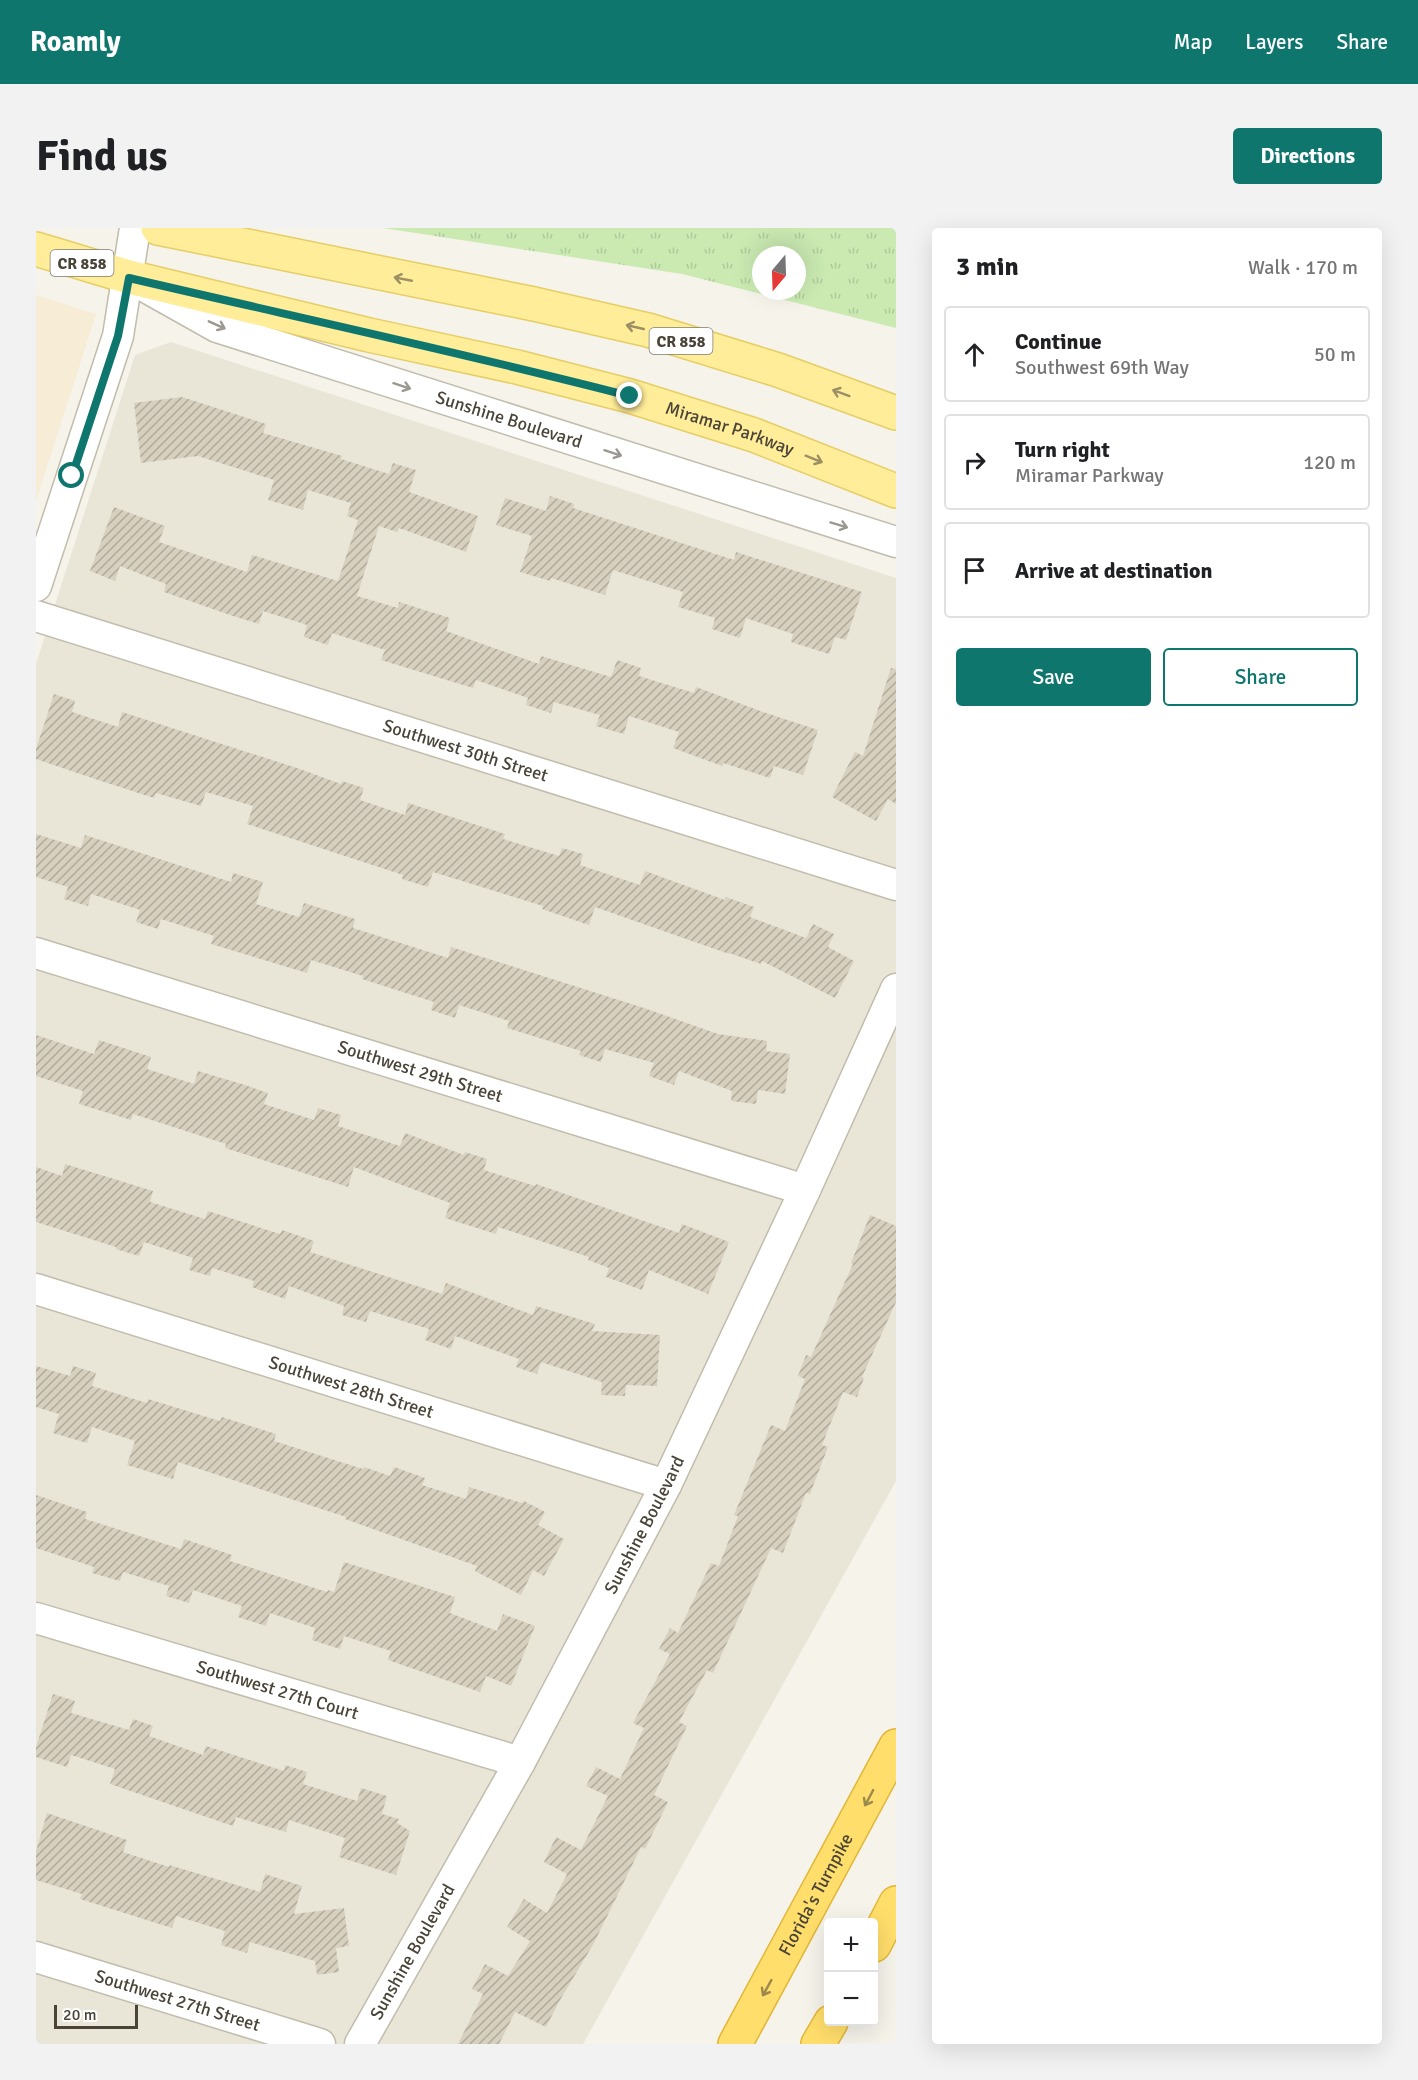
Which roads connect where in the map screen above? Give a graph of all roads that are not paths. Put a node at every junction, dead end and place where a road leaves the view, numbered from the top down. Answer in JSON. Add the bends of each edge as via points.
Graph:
{"nodes":[{"id":1,"x":135,"y":228,"type":"edge"},
{"id":2,"x":158,"y":228,"type":"edge"},
{"id":3,"x":36,"y":249,"type":"edge"},
{"id":4,"x":129,"y":278,"type":"junction"},
{"id":5,"x":896,"y":413,"type":"edge"},
{"id":6,"x":896,"y":491,"type":"edge"},
{"id":7,"x":896,"y":542,"type":"edge"},
{"id":8,"x":36,"y":586,"type":"edge"},
{"id":9,"x":36,"y":616,"type":"edge"},
{"id":10,"x":896,"y":885,"type":"edge"},
{"id":11,"x":36,"y":953,"type":"edge"},
{"id":12,"x":896,"y":989,"type":"edge"},
{"id":13,"x":805,"y":1190,"type":"junction"},
{"id":14,"x":36,"y":1289,"type":"edge"},
{"id":15,"x":666,"y":1485,"type":"junction"},
{"id":16,"x":36,"y":1618,"type":"edge"},
{"id":17,"x":896,"y":1746,"type":"edge"},
{"id":18,"x":520,"y":1762,"type":"junction"},
{"id":19,"x":896,"y":1904,"type":"edge"},
{"id":20,"x":878,"y":1936,"type":"edge"},
{"id":21,"x":36,"y":1957,"type":"edge"},
{"id":22,"x":829,"y":2026,"type":"edge"},
{"id":23,"x":320,"y":2044,"type":"edge"},
{"id":24,"x":360,"y":2044,"type":"edge"},
{"id":25,"x":735,"y":2044,"type":"edge"},
{"id":26,"x":819,"y":2044,"type":"edge"}],
"edges":[{"from":1,"to":4,"type":"street"},
{"from":5,"to":2,"type":"main road","number":"CR 858","one_way":true,"via":[[778,370],[648,330]]},
{"from":3,"to":4,"type":"main road","name":"Miramar Parkway","number":"CR 858"},
{"from":4,"to":6,"type":"main road","name":"Miramar Parkway","number":"CR 858","one_way":true,"via":[[630,396],[754,435]]},
{"from":4,"to":7,"type":"street","name":"Sunshine Boulevard","one_way":true,"via":[[217,327]]},
{"from":4,"to":8,"type":"street","via":[[118,336]]},
{"from":9,"to":10,"type":"street","name":"Southwest 30th Street"},
{"from":11,"to":13,"type":"street","name":"Southwest 29th Street"},
{"from":12,"to":13,"type":"street","name":"Sunshine Boulevard"},
{"from":13,"to":15,"type":"street","name":"Sunshine Boulevard"},
{"from":14,"to":15,"type":"street","name":"Southwest 28th Street"},
{"from":15,"to":18,"type":"street","name":"Sunshine Boulevard"},
{"from":16,"to":18,"type":"street","name":"Southwest 27th Court"},
{"from":17,"to":25,"type":"highway","name":"Florida's Turnpike","one_way":true},
{"from":18,"to":24,"type":"street","name":"Sunshine Boulevard"},
{"from":19,"to":20,"type":"highway"},
{"from":21,"to":23,"type":"street","name":"Southwest 27th Street"},
{"from":22,"to":26,"type":"highway"}]}
